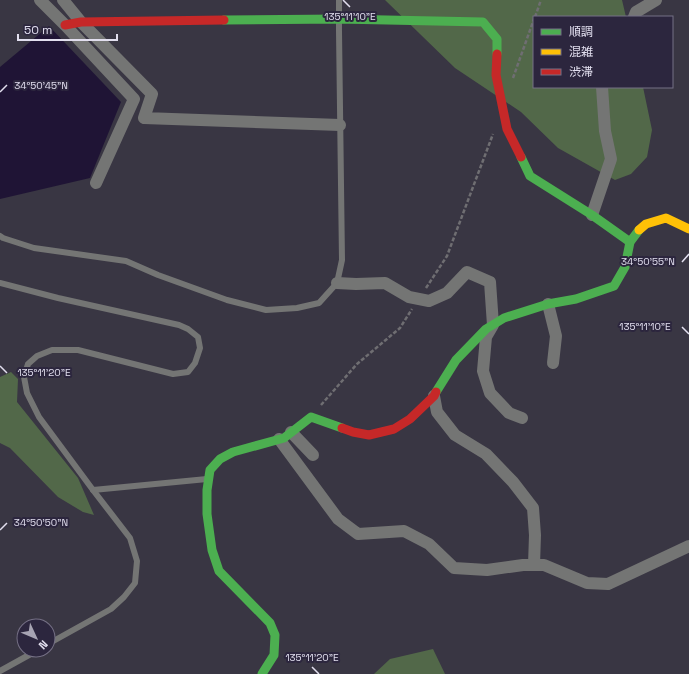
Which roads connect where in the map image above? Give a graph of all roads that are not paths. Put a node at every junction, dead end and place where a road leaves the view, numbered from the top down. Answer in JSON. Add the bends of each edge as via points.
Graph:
{"nodes":[{"id":1,"x":40,"y":0,"type":"edge"},
{"id":2,"x":63,"y":0,"type":"edge"},
{"id":3,"x":339,"y":0,"type":"edge"},
{"id":4,"x":656,"y":0,"type":"edge"},
{"id":5,"x":634,"y":16,"type":"edge"},
{"id":6,"x":339,"y":19,"type":"junction"},
{"id":7,"x":81,"y":22,"type":"junction"},
{"id":8,"x":65,"y":25,"type":"junction"},
{"id":9,"x":602,"y":88,"type":"edge"},
{"id":10,"x":340,"y":125,"type":"junction"},
{"id":11,"x":96,"y":183,"type":"dead end"},
{"id":12,"x":592,"y":215,"type":"junction"},
{"id":13,"x":689,"y":230,"type":"edge"},
{"id":14,"x":0,"y":236,"type":"edge"},
{"id":15,"x":630,"y":242,"type":"junction"},
{"id":16,"x":0,"y":283,"type":"edge"},
{"id":17,"x":337,"y":283,"type":"junction"},
{"id":18,"x":548,"y":304,"type":"junction"},
{"id":19,"x":493,"y":325,"type":"junction"},
{"id":20,"x":553,"y":363,"type":"dead end"},
{"id":21,"x":434,"y":396,"type":"junction"},
{"id":22,"x":522,"y":418,"type":"dead end"},
{"id":23,"x":291,"y":432,"type":"junction"},
{"id":24,"x":279,"y":439,"type":"junction"},
{"id":25,"x":313,"y":455,"type":"dead end"},
{"id":26,"x":208,"y":479,"type":"junction"},
{"id":27,"x":93,"y":490,"type":"junction"},
{"id":28,"x":689,"y":546,"type":"edge"},
{"id":29,"x":534,"y":565,"type":"junction"},
{"id":30,"x":56,"y":640,"type":"edge"},
{"id":31,"x":24,"y":658,"type":"edge"},
{"id":32,"x":0,"y":671,"type":"edge"},
{"id":33,"x":262,"y":674,"type":"edge"}],
"edges":[{"from":1,"to":8,"type":"street"},
{"from":2,"to":7,"type":"street"},
{"from":3,"to":6,"type":"lane"},
{"from":4,"to":5,"type":"street","via":[[636,12]]},
{"from":6,"to":7,"type":"street"},
{"from":6,"to":10,"type":"lane"},
{"from":6,"to":12,"type":"street","via":[[483,22],[497,39],[496,75],[506,129],[530,176]]},
{"from":7,"to":8,"type":"street"},
{"from":7,"to":10,"type":"street","via":[[152,94],[144,118]]},
{"from":8,"to":11,"type":"street","via":[[134,99]]},
{"from":9,"to":12,"type":"street","via":[[604,131],[611,159]]},
{"from":10,"to":17,"type":"lane","via":[[342,260]]},
{"from":12,"to":15,"type":"street"},
{"from":13,"to":15,"type":"street","via":[[666,218],[646,224]]},
{"from":14,"to":17,"type":"lane","via":[[34,248],[126,261],[227,300],[266,310],[297,308],[318,303]]},
{"from":15,"to":18,"type":"street","via":[[625,267],[614,286],[576,299]]},
{"from":16,"to":27,"type":"lane","via":[[179,325],[198,338],[200,348],[195,363],[188,372],[173,374],[78,350],[52,350],[37,356],[28,364],[24,377],[27,393],[39,417]]},
{"from":17,"to":19,"type":"street","via":[[385,283],[409,298],[429,301],[447,293],[467,272],[490,282]]},
{"from":18,"to":19,"type":"street","via":[[504,318]]},
{"from":18,"to":20,"type":"street","via":[[556,336]]},
{"from":19,"to":21,"type":"street","via":[[456,360]]},
{"from":19,"to":22,"type":"street","via":[[486,337],[484,371],[490,393],[509,413]]},
{"from":21,"to":23,"type":"street","via":[[410,419],[394,429],[368,435],[311,417]]},
{"from":21,"to":29,"type":"street","via":[[437,412],[455,435],[486,454],[533,508]]},
{"from":23,"to":24,"type":"street"},
{"from":23,"to":25,"type":"street"},
{"from":24,"to":26,"type":"street","via":[[233,452],[220,459],[210,470]]},
{"from":24,"to":29,"type":"street","via":[[338,519],[358,534],[404,531],[429,544],[454,568],[487,570],[523,564]]},
{"from":26,"to":27,"type":"lane"},
{"from":26,"to":33,"type":"street","via":[[207,514],[212,550],[219,571],[270,624],[275,635],[274,654]]},
{"from":27,"to":30,"type":"lane","via":[[130,538],[137,561],[135,583],[111,609]]},
{"from":28,"to":29,"type":"street","via":[[608,584],[587,583],[544,565]]},
{"from":31,"to":32,"type":"lane"}]}
